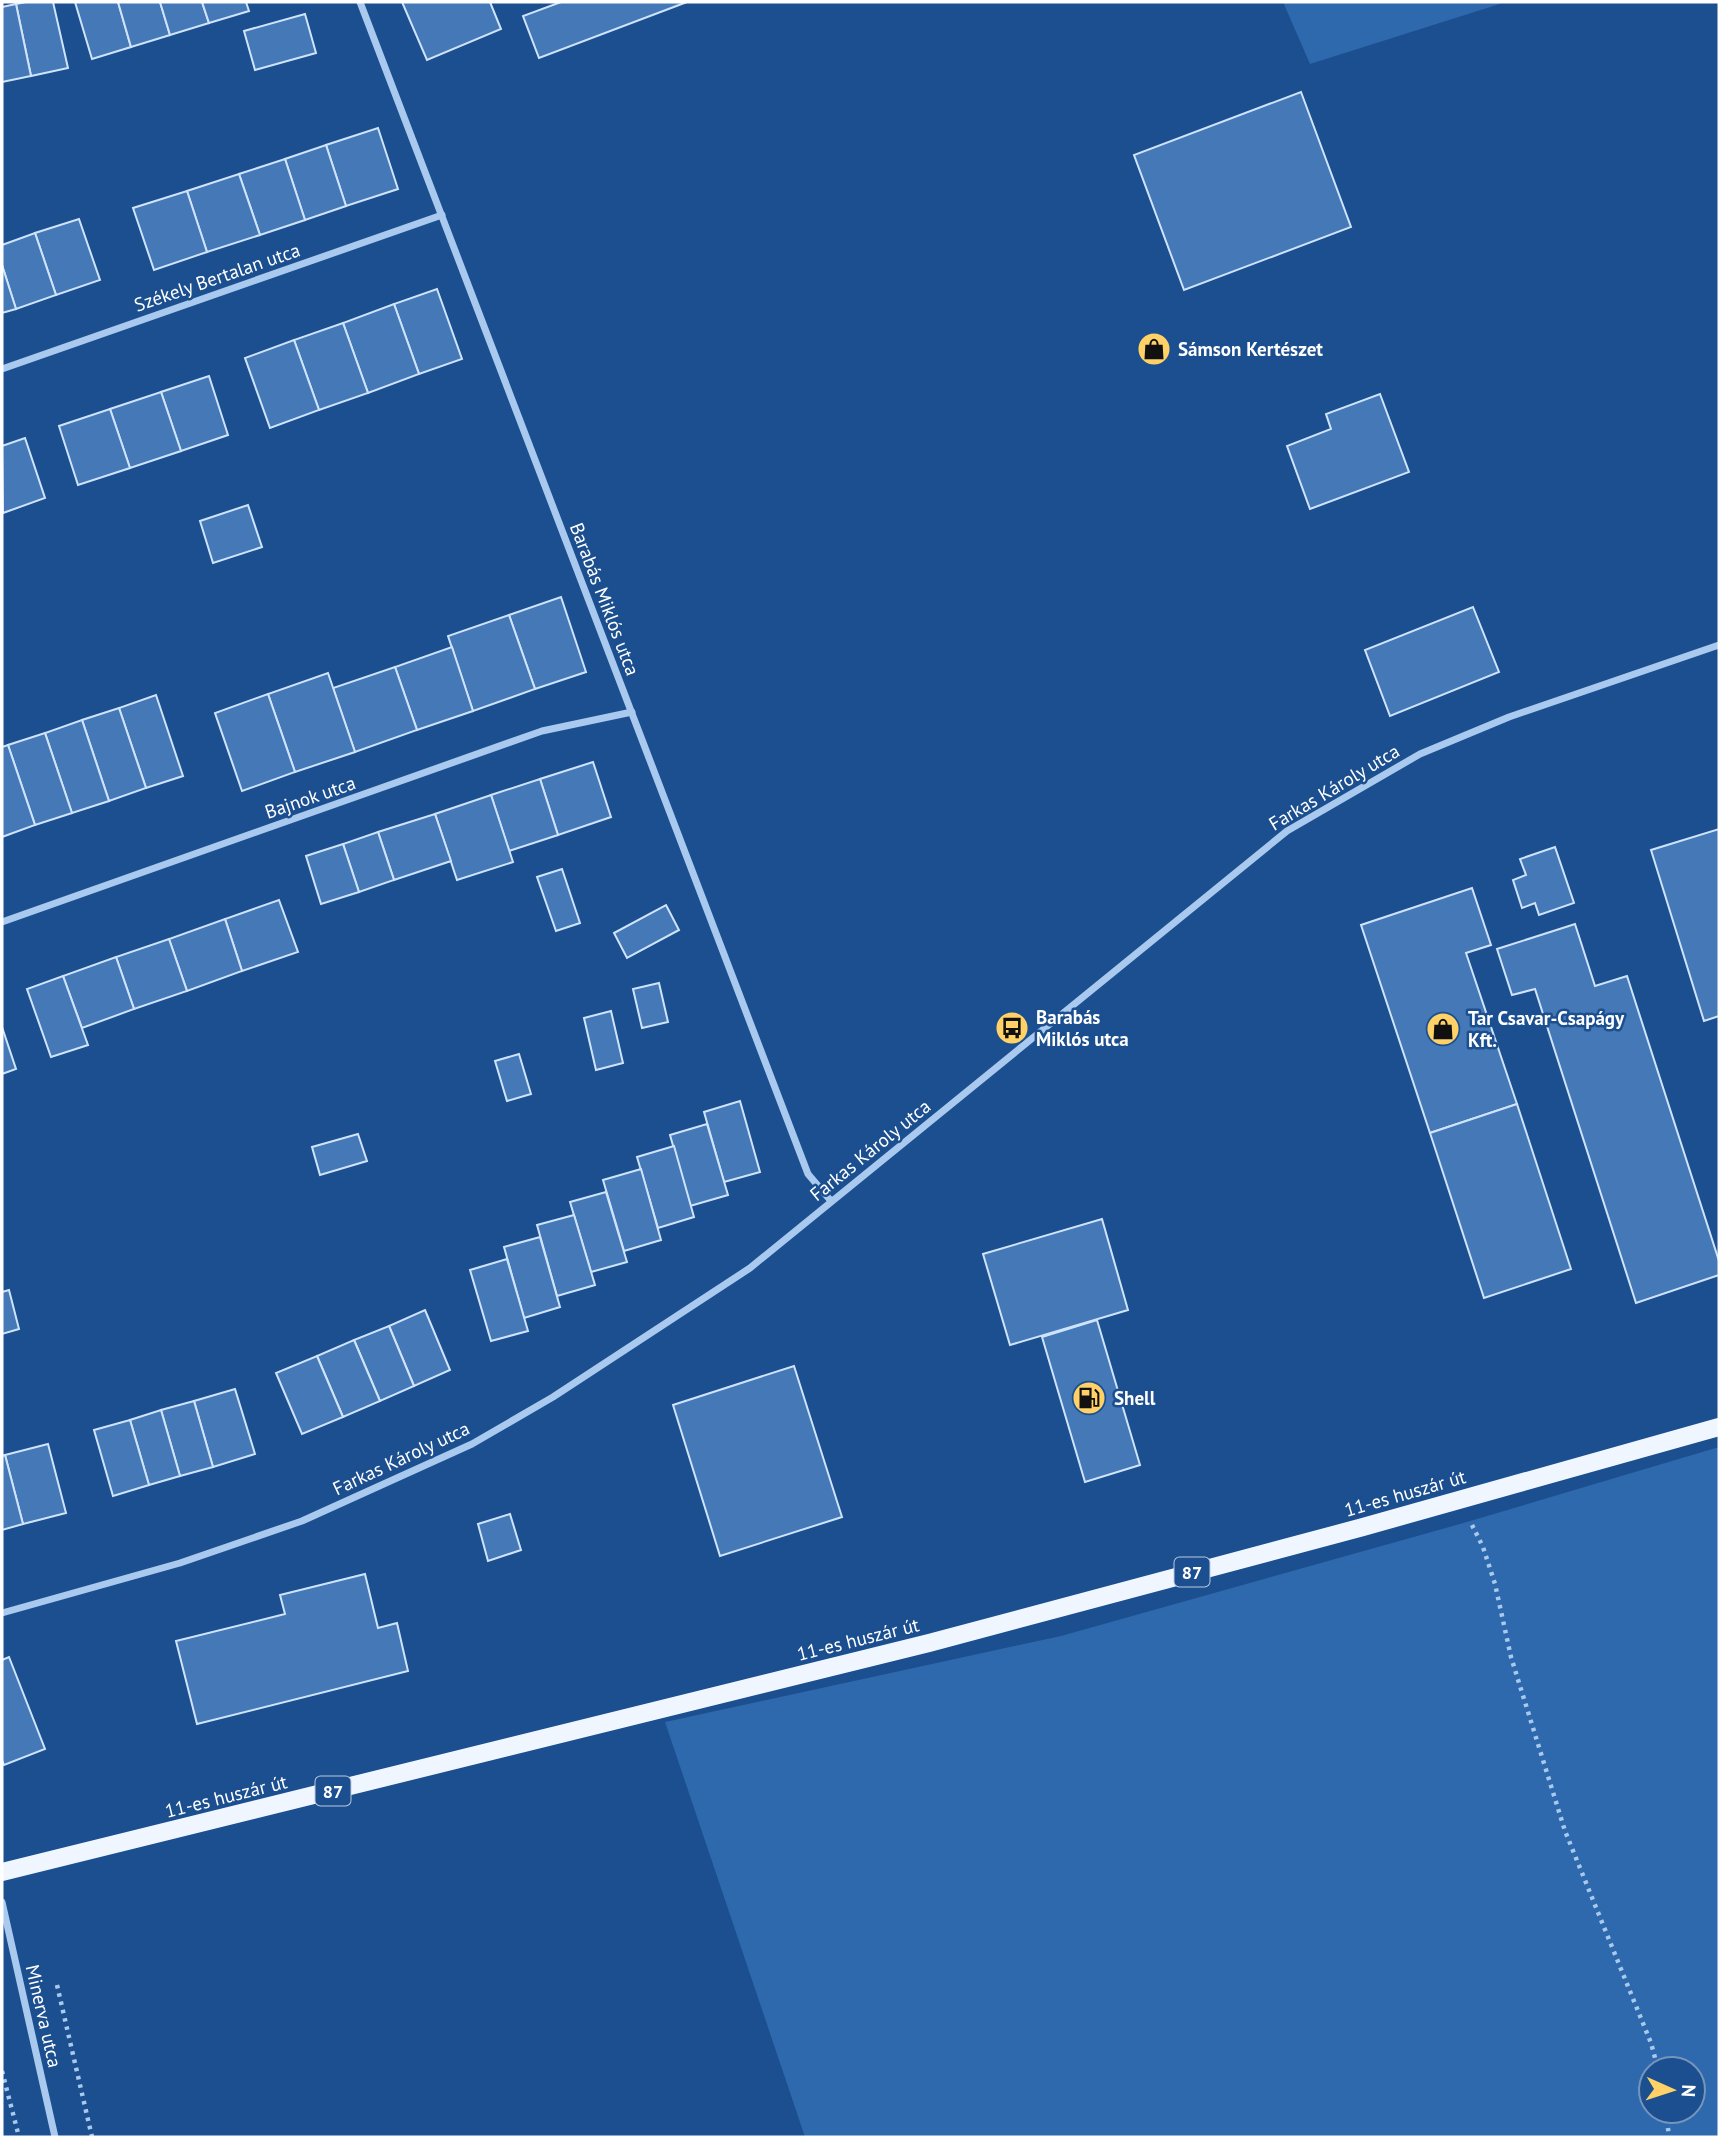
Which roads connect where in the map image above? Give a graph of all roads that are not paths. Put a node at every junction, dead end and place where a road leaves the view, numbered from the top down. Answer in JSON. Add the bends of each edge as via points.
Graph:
{"nodes":[{"id":1,"x":360,"y":2,"type":"edge"},
{"id":2,"x":442,"y":215,"type":"junction"},
{"id":3,"x":2,"y":369,"type":"edge"},
{"id":4,"x":1719,"y":646,"type":"edge"},
{"id":5,"x":632,"y":712,"type":"junction"},
{"id":6,"x":2,"y":922,"type":"edge"},
{"id":7,"x":831,"y":1201,"type":"junction"},
{"id":8,"x":1719,"y":1427,"type":"edge"},
{"id":9,"x":2,"y":1613,"type":"edge"},
{"id":10,"x":2,"y":1872,"type":"edge"},
{"id":11,"x":2,"y":1902,"type":"edge"},
{"id":12,"x":55,"y":2137,"type":"edge"}],
"edges":[{"from":1,"to":2,"type":"street","name":"Barabás Miklós utca"},
{"from":2,"to":3,"type":"street","name":"Székely Bertalan utca"},
{"from":2,"to":5,"type":"street","name":"Barabás Miklós utca"},
{"from":4,"to":7,"type":"street","name":"Farkas Károly utca","via":[[1509,717],[1433,749],[1287,831]]},
{"from":5,"to":6,"type":"street","name":"Bajnok utca","via":[[542,731]]},
{"from":5,"to":7,"type":"street","name":"Barabás Miklós utca","via":[[807,1174]]},
{"from":7,"to":9,"type":"street","name":"Farkas Károly utca","via":[[750,1268],[472,1444],[302,1521],[180,1563]]},
{"from":8,"to":10,"type":"main road","name":"11-es huszár út","number":"87","via":[[929,1643]]},
{"from":11,"to":12,"type":"street","name":"Minerva utca"}]}
